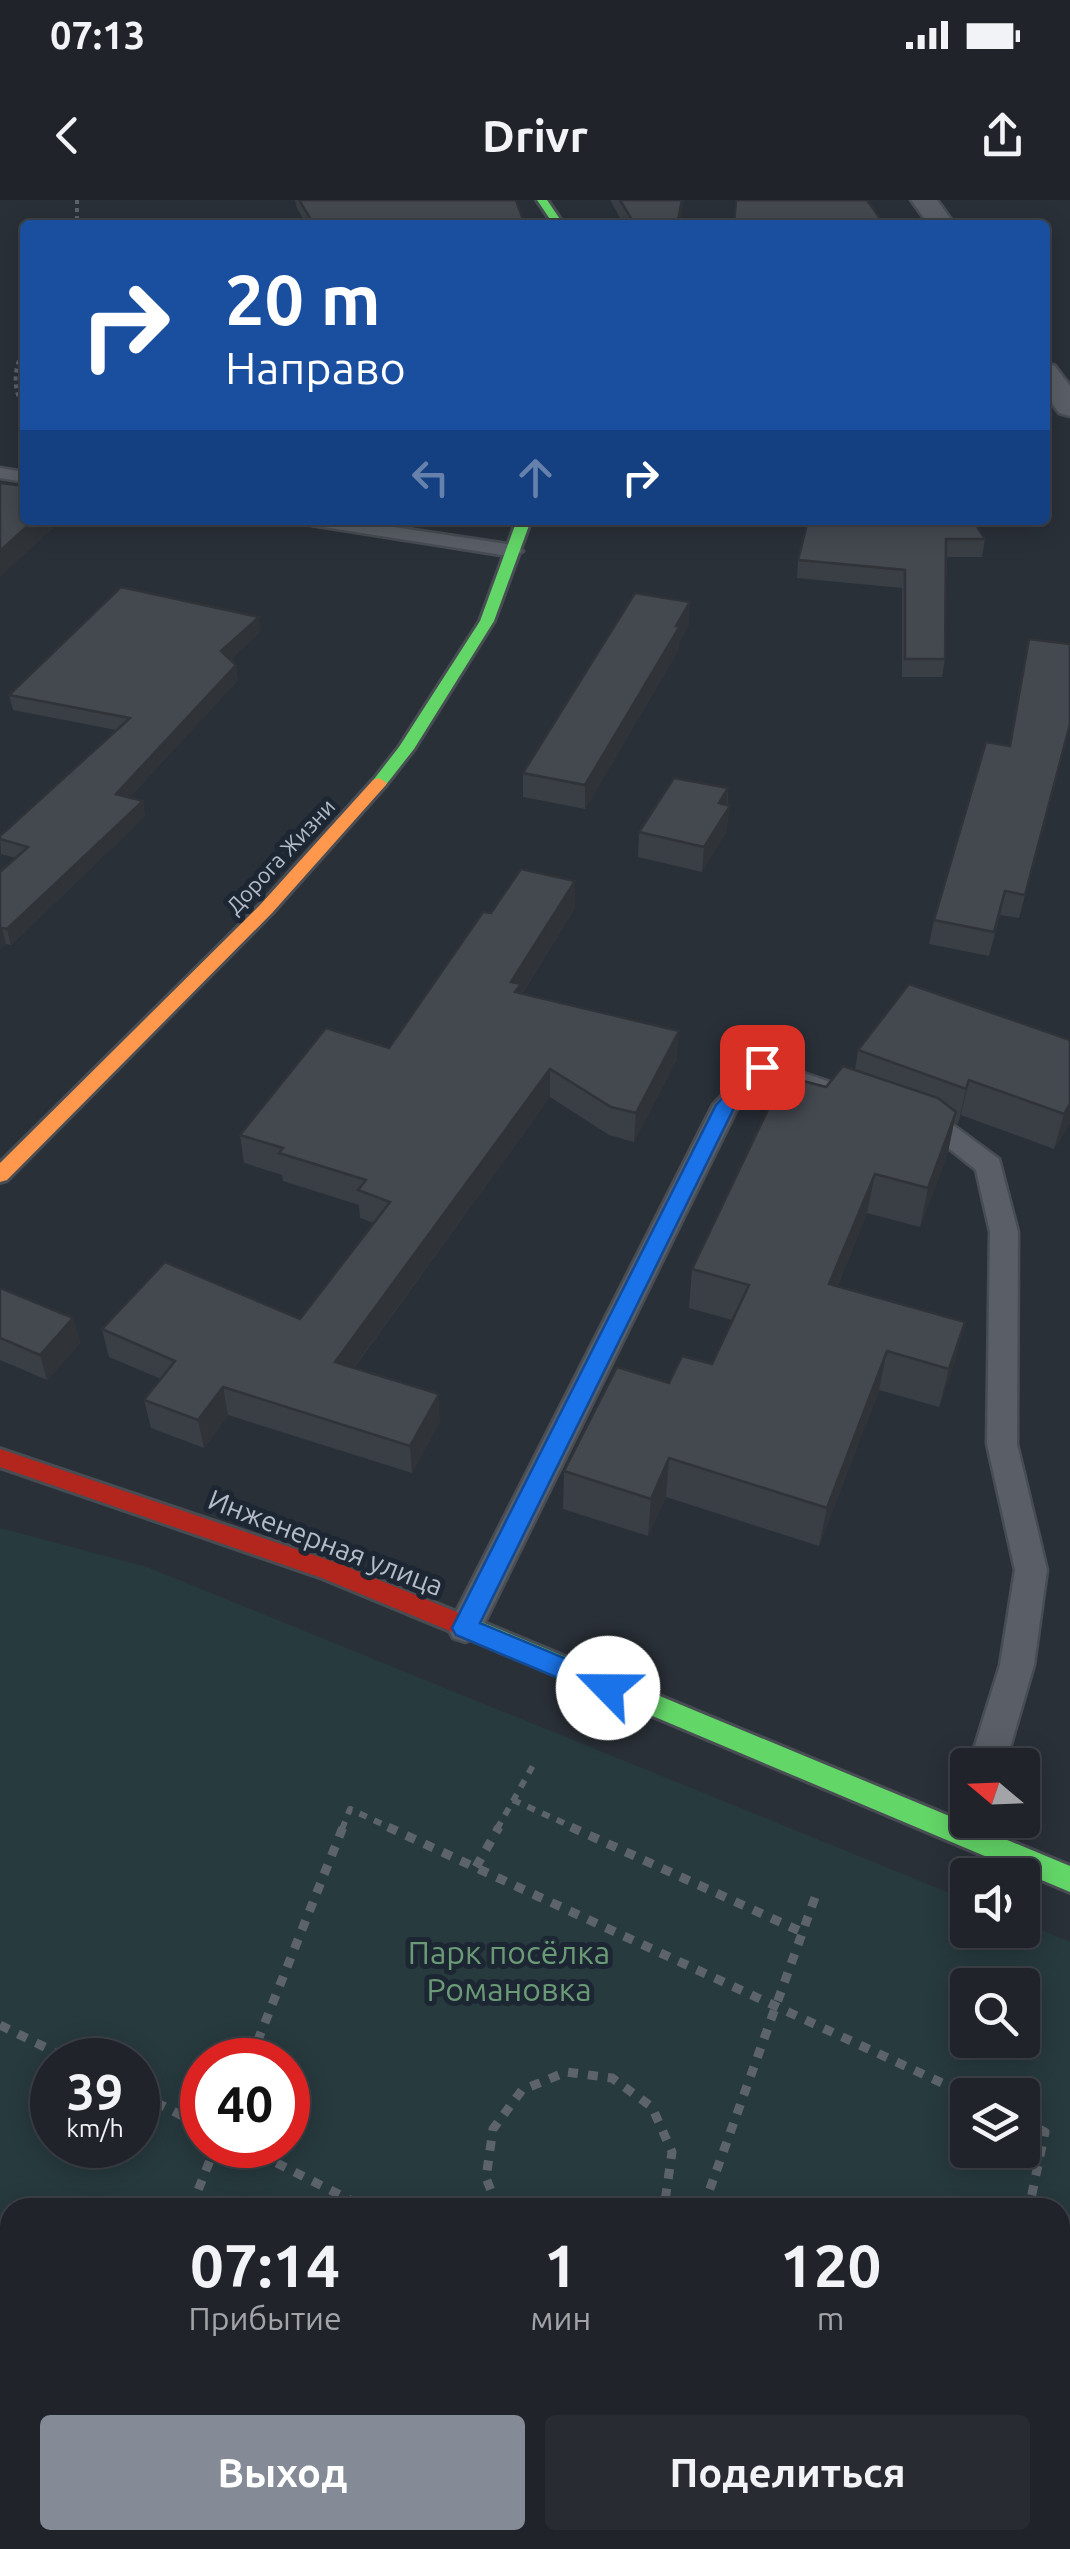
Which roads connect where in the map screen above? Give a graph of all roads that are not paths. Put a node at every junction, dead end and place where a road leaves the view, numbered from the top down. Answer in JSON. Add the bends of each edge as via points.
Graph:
{"nodes":[{"id":1,"x":1050,"y":379,"type":"edge"},
{"id":2,"x":1070,"y":407,"type":"edge"},
{"id":3,"x":344,"y":525,"type":"edge"},
{"id":4,"x":522,"y":525,"type":"edge"},
{"id":5,"x":514,"y":551,"type":"junction"},
{"id":6,"x":0,"y":1175,"type":"edge"},
{"id":7,"x":0,"y":1458,"type":"edge"},
{"id":8,"x":465,"y":1628,"type":"junction"},
{"id":9,"x":992,"y":1748,"type":"edge"},
{"id":10,"x":950,"y":1821,"type":"edge"},
{"id":11,"x":987,"y":1838,"type":"edge"},
{"id":12,"x":1070,"y":1879,"type":"edge"}],
"edges":[{"from":1,"to":2,"type":"street"},
{"from":3,"to":5,"type":"lane"},
{"from":4,"to":5,"type":"main road","name":"Дорога Жизни"},
{"from":5,"to":6,"type":"main road","name":"Дорога Жизни","via":[[487,621],[451,684],[350,819]]},
{"from":7,"to":8,"type":"main road","name":"Инженерная улица","via":[[330,1571]]},
{"from":8,"to":9,"type":"lane","via":[[726,1105],[762,1067],[940,1128],[990,1166],[1004,1232],[1002,1444],[1031,1570],[1017,1665]]},
{"from":8,"to":10,"type":"main road","name":"Инженерная улица"},
{"from":11,"to":12,"type":"main road","name":"Инженерная улица"}]}
